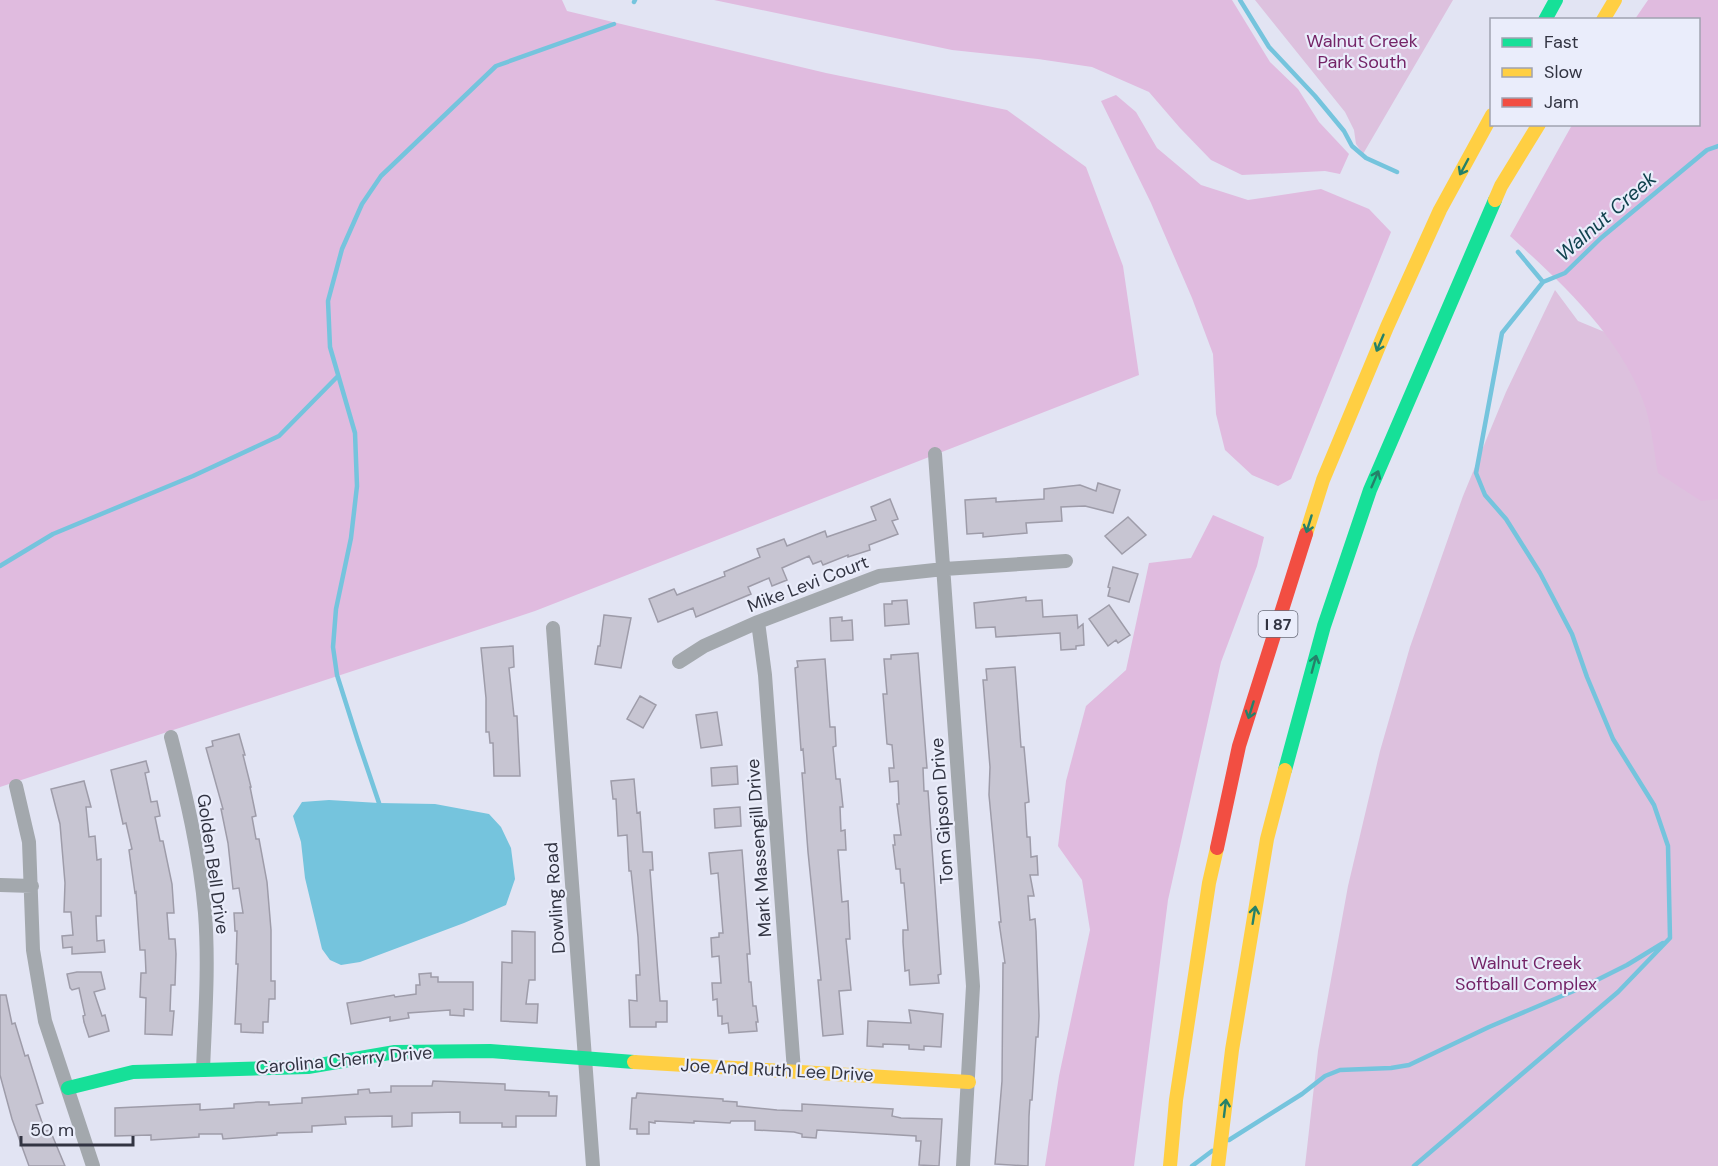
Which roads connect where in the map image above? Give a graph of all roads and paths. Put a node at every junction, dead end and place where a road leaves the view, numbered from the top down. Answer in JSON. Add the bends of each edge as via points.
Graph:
{"nodes":[{"id":1,"x":1556,"y":0,"type":"edge"},
{"id":2,"x":1615,"y":0,"type":"edge"},
{"id":3,"x":1546,"y":18,"type":"edge"},
{"id":4,"x":1604,"y":18,"type":"edge"},
{"id":5,"x":1490,"y":117,"type":"edge"},
{"id":6,"x":1538,"y":126,"type":"edge"},
{"id":7,"x":935,"y":454,"type":"dead end"},
{"id":8,"x":1066,"y":561,"type":"dead end"},
{"id":9,"x":944,"y":569,"type":"junction"},
{"id":10,"x":759,"y":622,"type":"junction"},
{"id":11,"x":553,"y":628,"type":"dead end"},
{"id":12,"x":679,"y":662,"type":"dead end"},
{"id":13,"x":171,"y":737,"type":"dead end"},
{"id":14,"x":16,"y":786,"type":"dead end"},
{"id":15,"x":0,"y":885,"type":"edge"},
{"id":16,"x":32,"y":886,"type":"junction"},
{"id":17,"x":585,"y":1059,"type":"junction"},
{"id":18,"x":203,"y":1070,"type":"junction"},
{"id":19,"x":794,"y":1071,"type":"junction"},
{"id":20,"x":969,"y":1082,"type":"junction"},
{"id":21,"x":68,"y":1088,"type":"junction"},
{"id":22,"x":93,"y":1166,"type":"edge"},
{"id":23,"x":593,"y":1166,"type":"edge"},
{"id":24,"x":963,"y":1166,"type":"edge"},
{"id":25,"x":1170,"y":1166,"type":"edge"},
{"id":26,"x":1218,"y":1166,"type":"edge"}],
"edges":[{"from":1,"to":3,"type":"main road"},
{"from":2,"to":4,"type":"main road"},
{"from":5,"to":25,"type":"main road","number":"I 87","one_way":true,"via":[[1440,210],[1323,480],[1239,746],[1209,883],[1176,1100]]},
{"from":26,"to":6,"type":"main road","number":"I 87","one_way":true,"via":[[1232,1050],[1267,839],[1324,626],[1379,468],[1502,186]]},
{"from":7,"to":9,"type":"street","name":"Tom Gipson Drive"},
{"from":8,"to":9,"type":"street","name":"Mike Levi Court"},
{"from":9,"to":10,"type":"street","name":"Mike Levi Court","via":[[879,576]]},
{"from":9,"to":20,"type":"street","name":"Tom Gipson Drive","via":[[973,986]]},
{"from":10,"to":12,"type":"street","name":"Mike Levi Court","via":[[704,646]]},
{"from":10,"to":19,"type":"street","name":"Mark Massengill Drive"},
{"from":11,"to":17,"type":"street","name":"Dowling Road"},
{"from":13,"to":18,"type":"street","name":"Golden Bell Drive","via":[[188,802],[205,914]]},
{"from":14,"to":16,"type":"street","via":[[29,842]]},
{"from":15,"to":16,"type":"street"},
{"from":16,"to":21,"type":"street","via":[[33,950],[45,1021]]},
{"from":17,"to":18,"type":"main road","name":"Carolina Cherry Drive","via":[[490,1051],[395,1052],[308,1067]]},
{"from":17,"to":19,"type":"main road","name":"Joe And Ruth Lee Drive"},
{"from":17,"to":23,"type":"street","name":"Dowling Road"},
{"from":18,"to":21,"type":"main road","name":"Carolina Cherry Drive","via":[[133,1072]]},
{"from":19,"to":20,"type":"main road","name":"Joe And Ruth Lee Drive"},
{"from":20,"to":24,"type":"street","name":"Tom Gipson Drive"},
{"from":21,"to":22,"type":"street"}]}
